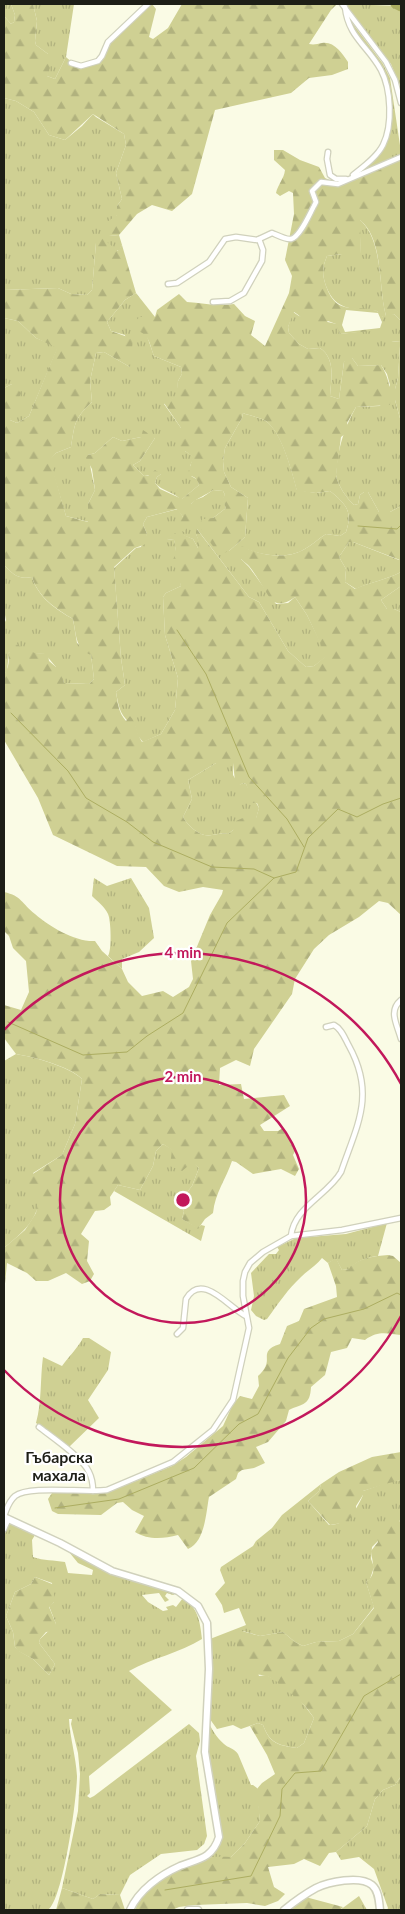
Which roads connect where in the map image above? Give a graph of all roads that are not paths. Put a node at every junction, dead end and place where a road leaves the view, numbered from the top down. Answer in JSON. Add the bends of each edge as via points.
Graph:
{"nodes":[{"id":1,"x":148,"y":4,"type":"edge"},
{"id":2,"x":344,"y":6,"type":"edge"},
{"id":3,"x":71,"y":63,"type":"dead end"},
{"id":4,"x":401,"y":103,"type":"edge"},
{"id":5,"x":328,"y":152,"type":"dead end"},
{"id":6,"x":401,"y":157,"type":"edge"},
{"id":7,"x":350,"y":178,"type":"junction"},
{"id":8,"x":259,"y":239,"type":"junction"},
{"id":9,"x":168,"y":284,"type":"dead end"},
{"id":10,"x":213,"y":302,"type":"dead end"},
{"id":11,"x":401,"y":1000,"type":"edge"},
{"id":12,"x":326,"y":1027,"type":"dead end"},
{"id":13,"x":401,"y":1039,"type":"edge"},
{"id":14,"x":401,"y":1218,"type":"edge"},
{"id":15,"x":291,"y":1236,"type":"junction"},
{"id":16,"x":246,"y":1316,"type":"junction"},
{"id":17,"x":177,"y":1334,"type":"dead end"},
{"id":18,"x":39,"y":1427,"type":"dead end"},
{"id":19,"x":93,"y":1492,"type":"junction"},
{"id":20,"x":5,"y":1518,"type":"edge"},
{"id":21,"x":4,"y":1529,"type":"edge"},
{"id":22,"x":130,"y":1910,"type":"edge"},
{"id":23,"x":188,"y":1910,"type":"edge"},
{"id":24,"x":198,"y":1910,"type":"edge"},
{"id":25,"x":284,"y":1910,"type":"edge"},
{"id":26,"x":380,"y":1910,"type":"edge"}],
"edges":[{"from":1,"to":3,"type":"street","via":[[108,42],[98,61],[81,66]]},
{"from":2,"to":4,"type":"street","via":[[386,62]]},
{"from":2,"to":7,"type":"street","via":[[350,28],[381,70],[388,88],[390,107],[383,145]]},
{"from":5,"to":7,"type":"street","via":[[332,177]]},
{"from":6,"to":7,"type":"street"},
{"from":7,"to":8,"type":"street","via":[[338,184],[319,183],[312,191],[316,202],[294,238],[272,233]]},
{"from":8,"to":9,"type":"street","via":[[225,239],[209,262],[177,283]]},
{"from":8,"to":10,"type":"street","via":[[262,261],[244,292],[230,301]]},
{"from":11,"to":13,"type":"street","via":[[393,1012]]},
{"from":12,"to":15,"type":"street","via":[[336,1026],[355,1056],[363,1082],[364,1100],[341,1172],[295,1222]]},
{"from":14,"to":15,"type":"street"},
{"from":15,"to":16,"type":"street","via":[[247,1266],[243,1281]]},
{"from":16,"to":17,"type":"street","via":[[209,1289],[198,1289],[186,1299],[183,1328]]},
{"from":16,"to":19,"type":"street","via":[[249,1328],[237,1388],[217,1425],[173,1462],[107,1490]]},
{"from":18,"to":19,"type":"street","via":[[86,1467],[92,1479]]},
{"from":19,"to":20,"type":"street","via":[[37,1490],[17,1494],[9,1503]]},
{"from":20,"to":21,"type":"street"},
{"from":20,"to":22,"type":"street","via":[[112,1571],[178,1590],[198,1606],[208,1623],[206,1752],[219,1837],[210,1853],[149,1885]]},
{"from":23,"to":24,"type":"street"},
{"from":25,"to":26,"type":"street","via":[[326,1884],[360,1880],[372,1885]]}]}
